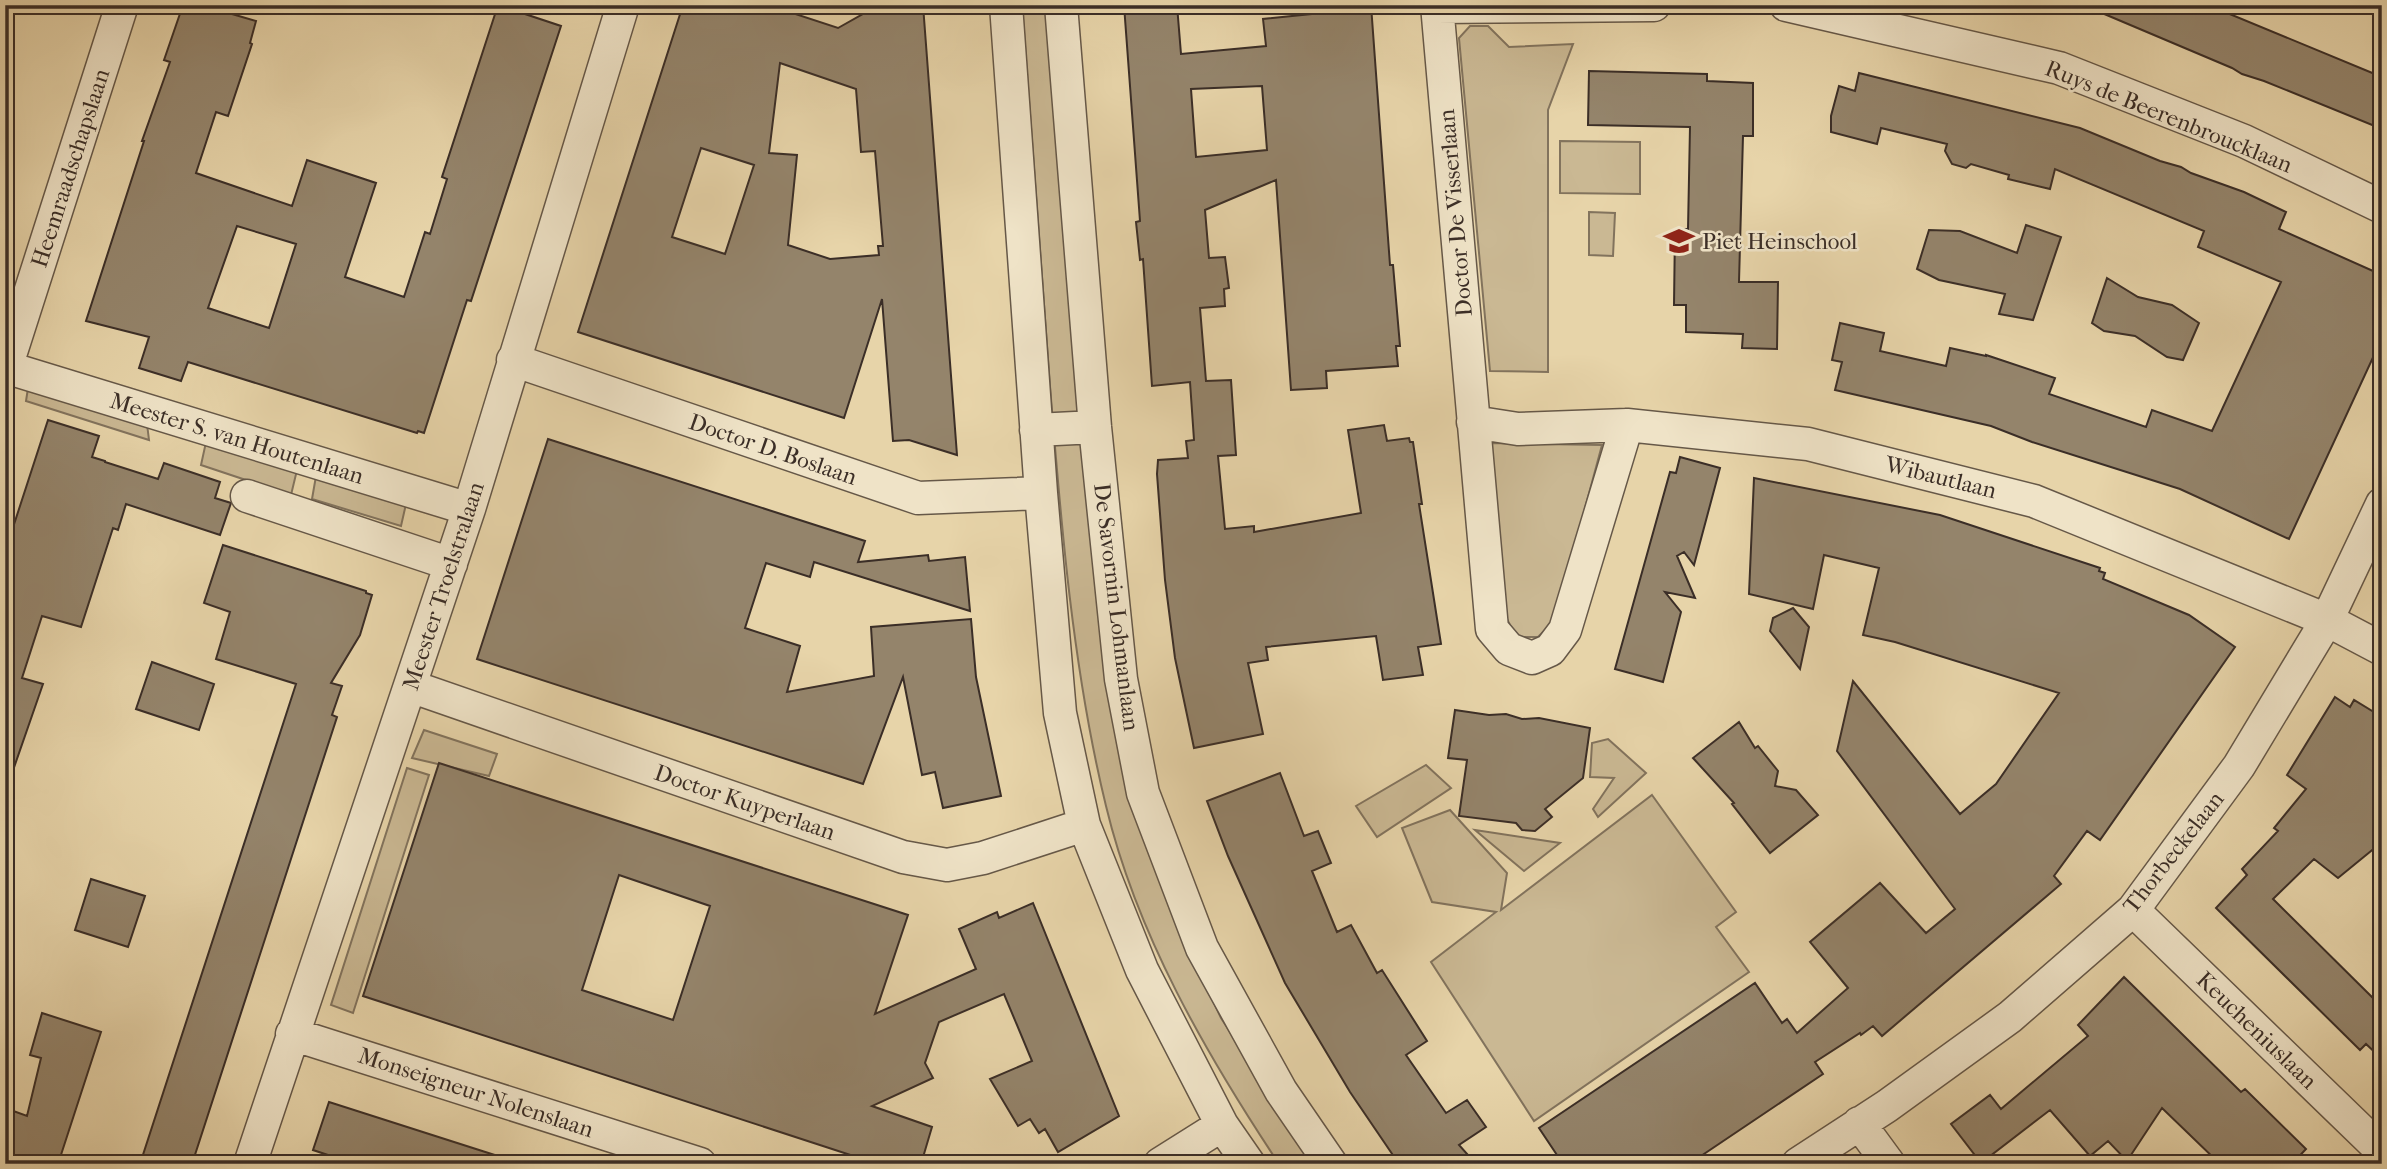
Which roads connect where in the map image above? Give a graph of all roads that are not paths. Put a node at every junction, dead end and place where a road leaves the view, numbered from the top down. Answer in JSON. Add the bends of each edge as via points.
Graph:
{"nodes":[{"id":1,"x":122,"y":5,"type":"edge"},
{"id":2,"x":623,"y":5,"type":"edge"},
{"id":3,"x":1006,"y":5,"type":"edge"},
{"id":4,"x":1061,"y":5,"type":"edge"},
{"id":5,"x":1654,"y":5,"type":"edge"},
{"id":6,"x":1786,"y":5,"type":"edge"},
{"id":7,"x":1437,"y":6,"type":"edge"},
{"id":8,"x":2382,"y":207,"type":"edge"},
{"id":9,"x":513,"y":360,"type":"junction"},
{"id":10,"x":6,"y":368,"type":"edge"},
{"id":11,"x":1473,"y":422,"type":"junction"},
{"id":12,"x":1627,"y":425,"type":"junction"},
{"id":13,"x":1095,"y":427,"type":"junction"},
{"id":14,"x":1036,"y":430,"type":"junction"},
{"id":15,"x":1041,"y":493,"type":"junction"},
{"id":16,"x":247,"y":496,"type":"dead end"},
{"id":17,"x":2382,"y":505,"type":"edge"},
{"id":18,"x":469,"y":509,"type":"junction"},
{"id":19,"x":451,"y":564,"type":"junction"},
{"id":20,"x":2327,"y":620,"type":"junction"},
{"id":21,"x":2382,"y":649,"type":"edge"},
{"id":22,"x":410,"y":686,"type":"junction"},
{"id":23,"x":1084,"y":825,"type":"junction"},
{"id":24,"x":2133,"y":910,"type":"junction"},
{"id":25,"x":292,"y":1034,"type":"junction"},
{"id":26,"x":1858,"y":1123,"type":"junction"},
{"id":27,"x":1222,"y":1125,"type":"junction"},
{"id":28,"x":2382,"y":1151,"type":"edge"},
{"id":29,"x":250,"y":1164,"type":"edge"},
{"id":30,"x":700,"y":1164,"type":"edge"},
{"id":31,"x":1160,"y":1164,"type":"edge"},
{"id":32,"x":1249,"y":1164,"type":"edge"},
{"id":33,"x":1331,"y":1164,"type":"edge"},
{"id":34,"x":1798,"y":1164,"type":"edge"},
{"id":35,"x":1889,"y":1164,"type":"edge"}],
"edges":[{"from":1,"to":10,"type":"street","name":"Heemraadschapslaan"},
{"from":2,"to":9,"type":"street","name":"Meester Troelstralaan"},
{"from":3,"to":14,"type":"street"},
{"from":4,"to":13,"type":"street","name":"De Savornin Lohmanlaan"},
{"from":5,"to":7,"type":"street"},
{"from":6,"to":8,"type":"street","name":"Ruys de Beerenbroucklaan","via":[[2059,68],[2244,141]]},
{"from":7,"to":11,"type":"street","name":"Doctor De Visserlaan"},
{"from":9,"to":15,"type":"street","name":"Doctor D. Boslaan","via":[[918,498]]},
{"from":9,"to":18,"type":"street","name":"Meester Troelstralaan"},
{"from":10,"to":18,"type":"street","name":"Meester S. van Houtenlaan"},
{"from":11,"to":12,"type":"street","name":"Wibautlaan","via":[[1517,429]]},
{"from":11,"to":12,"type":"street","name":"Doctor De Visserlaan","via":[[1492,629],[1509,649],[1532,658],[1550,650],[1565,630]]},
{"from":12,"to":20,"type":"street","name":"Wibautlaan","via":[[1808,444],[2034,501]]},
{"from":13,"to":14,"type":"street"},
{"from":13,"to":33,"type":"street","name":"De Savornin Lohmanlaan","via":[[1121,679],[1143,793],[1202,948],[1281,1091]]},
{"from":14,"to":15,"type":"street"},
{"from":15,"to":23,"type":"street","via":[[1060,713]]},
{"from":16,"to":19,"type":"street"},
{"from":17,"to":20,"type":"street","name":"Thorbeckelaan"},
{"from":18,"to":19,"type":"street","name":"Meester Troelstralaan"},
{"from":19,"to":22,"type":"street","name":"Meester Troelstralaan"},
{"from":20,"to":21,"type":"street","name":"Wibautlaan"},
{"from":20,"to":24,"type":"street","name":"Thorbeckelaan","via":[[2239,766]]},
{"from":22,"to":23,"type":"street","name":"Doctor Kuyperlaan","via":[[903,856],[947,865]]},
{"from":22,"to":25,"type":"street","name":"Meester Troelstralaan"},
{"from":23,"to":27,"type":"street","via":[[1142,970]]},
{"from":24,"to":26,"type":"street","name":"Thorbeckelaan","via":[[2010,1017]]},
{"from":24,"to":28,"type":"street","name":"Keucheniuslaan"},
{"from":25,"to":29,"type":"street","name":"Meester Troelstralaan"},
{"from":25,"to":30,"type":"street","name":"Monseigneur Nolenslaan"},
{"from":26,"to":34,"type":"street","name":"Thorbeckelaan"},
{"from":26,"to":35,"type":"street"},
{"from":27,"to":31,"type":"street"},
{"from":27,"to":32,"type":"street"}]}
